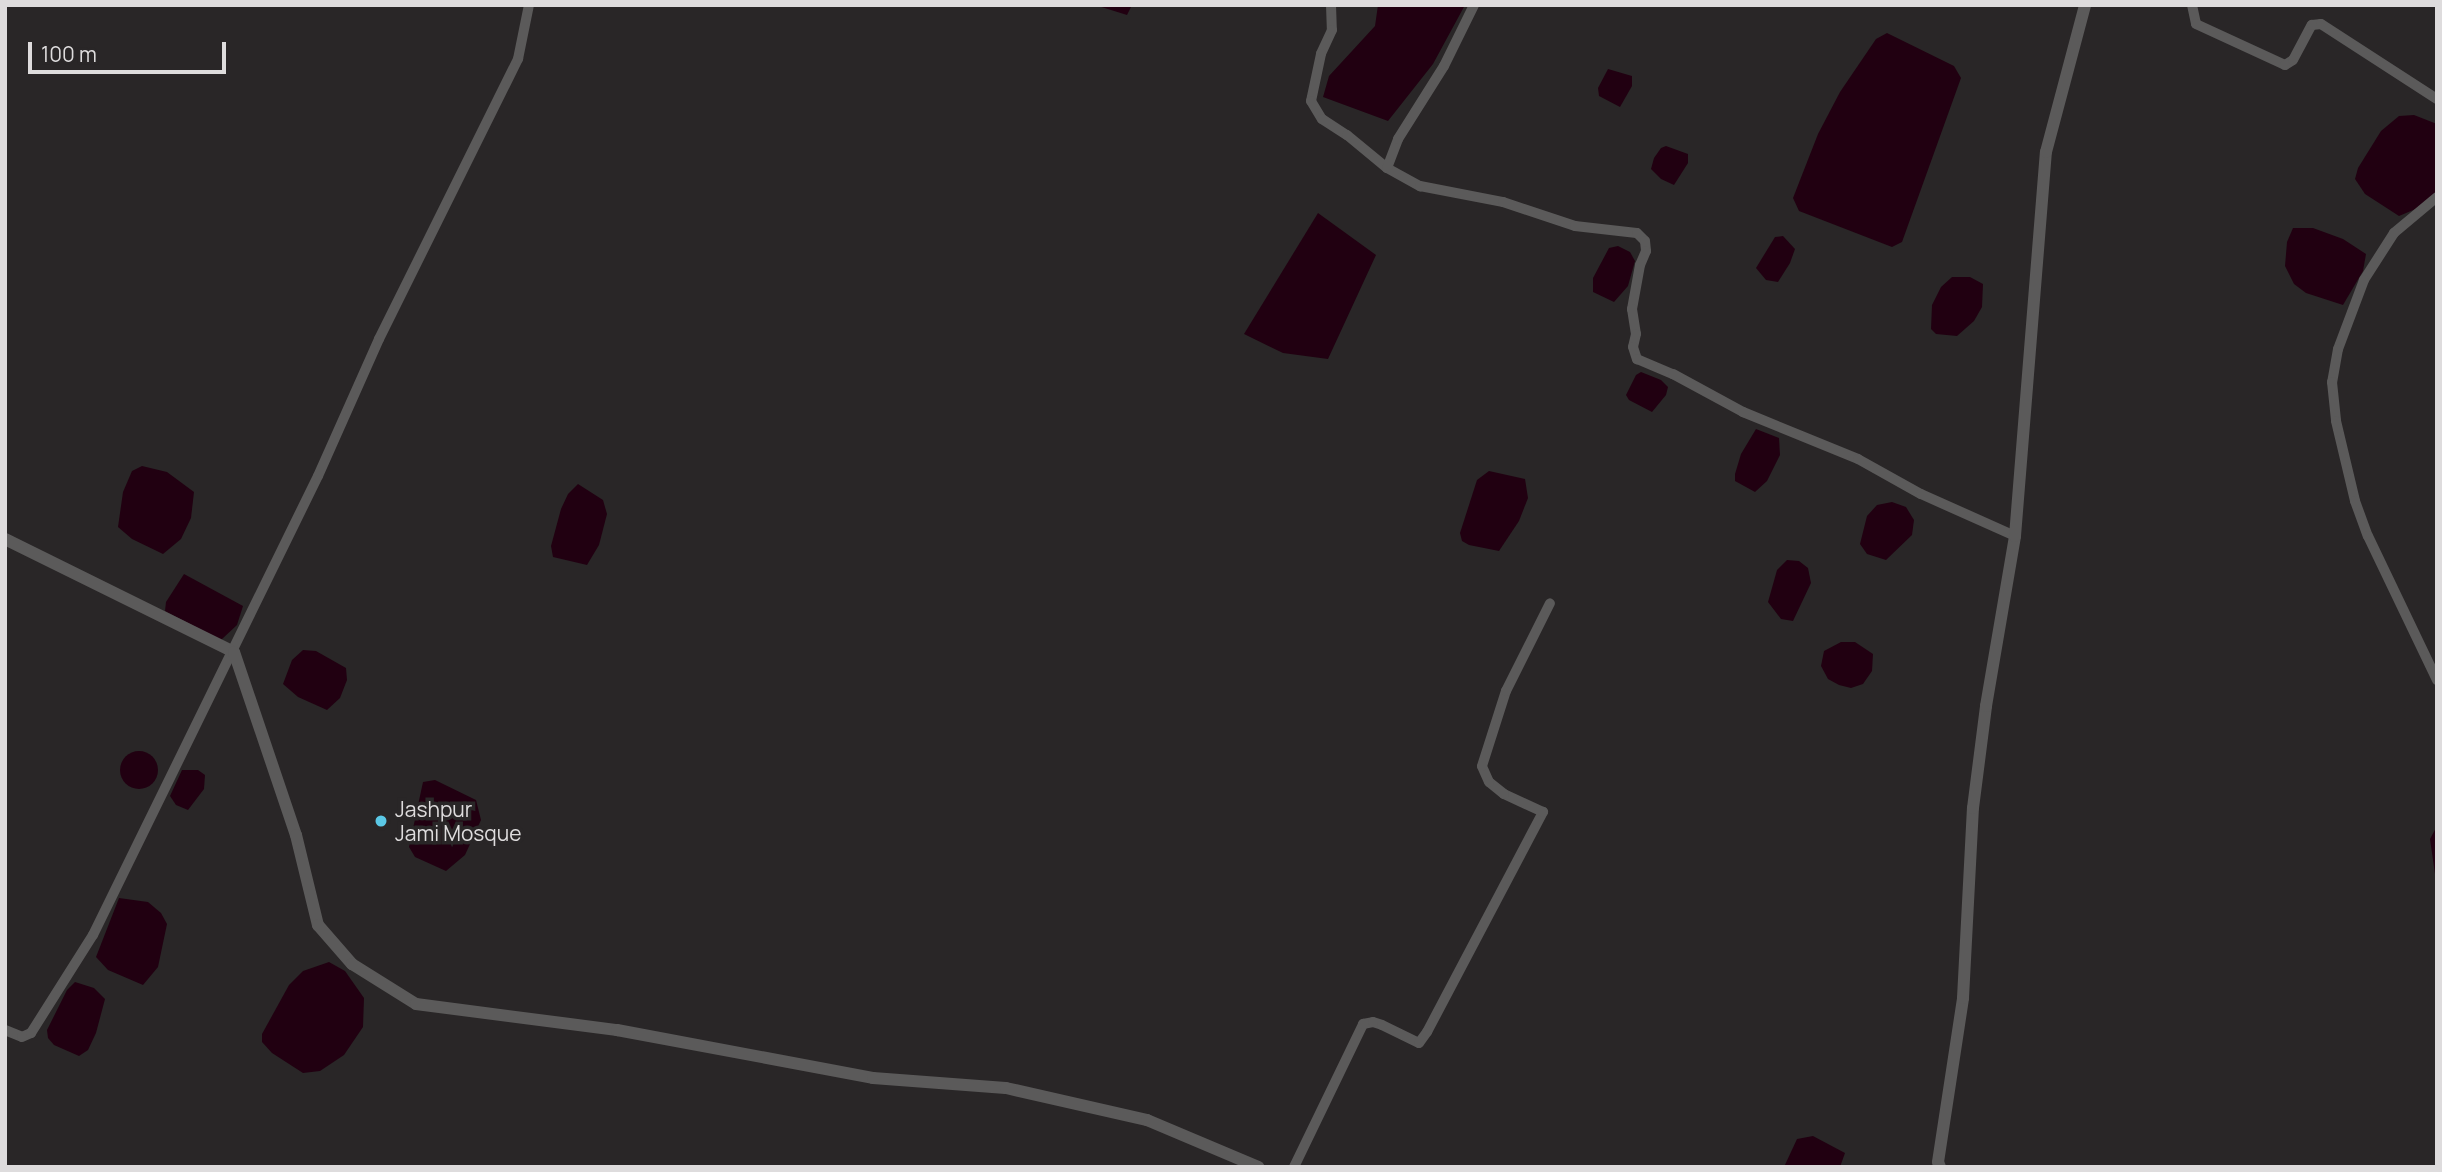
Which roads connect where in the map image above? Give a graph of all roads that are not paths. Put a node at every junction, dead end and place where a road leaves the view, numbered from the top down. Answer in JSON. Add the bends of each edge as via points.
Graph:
{"nodes":[{"id":1,"x":529,"y":5,"type":"edge"},
{"id":2,"x":1331,"y":5,"type":"edge"},
{"id":3,"x":1474,"y":5,"type":"edge"},
{"id":4,"x":2085,"y":5,"type":"edge"},
{"id":5,"x":2192,"y":5,"type":"edge"},
{"id":6,"x":2437,"y":99,"type":"edge"},
{"id":7,"x":1387,"y":168,"type":"junction"},
{"id":8,"x":2437,"y":197,"type":"edge"},
{"id":9,"x":2015,"y":536,"type":"junction"},
{"id":10,"x":5,"y":539,"type":"edge"},
{"id":11,"x":1550,"y":603,"type":"dead end"},
{"id":12,"x":234,"y":652,"type":"junction"},
{"id":13,"x":2437,"y":680,"type":"edge"},
{"id":14,"x":5,"y":1030,"type":"edge"},
{"id":15,"x":1258,"y":1167,"type":"edge"},
{"id":16,"x":1294,"y":1167,"type":"edge"},
{"id":17,"x":1940,"y":1167,"type":"edge"}],
"edges":[{"from":1,"to":12,"type":"street","via":[[518,59],[379,339]]},
{"from":2,"to":7,"type":"street","via":[[1332,30],[1316,72],[1311,101],[1314,111]]},
{"from":3,"to":7,"type":"street","via":[[1444,66],[1398,139]]},
{"from":4,"to":9,"type":"street","via":[[2046,152]]},
{"from":5,"to":6,"type":"street","via":[[2196,24],[2285,65],[2293,60],[2312,25],[2321,24]]},
{"from":7,"to":9,"type":"street","via":[[1420,186],[1443,192],[1503,202],[1575,226],[1637,233],[1645,241],[1646,251],[1632,309],[1633,355],[1637,359]]},
{"from":8,"to":13,"type":"street","via":[[2393,233],[2364,280],[2338,349],[2332,382],[2355,501]]},
{"from":9,"to":17,"type":"street","via":[[1973,808],[1963,999]]},
{"from":10,"to":12,"type":"street"},
{"from":11,"to":16,"type":"street","via":[[1506,691],[1482,766],[1489,782],[1504,794],[1543,812],[1427,1032],[1419,1043],[1382,1025],[1363,1024]]},
{"from":12,"to":14,"type":"street","via":[[93,935],[31,1033],[22,1037]]},
{"from":12,"to":15,"type":"street","via":[[296,835],[318,925],[352,964],[416,1004],[617,1030],[873,1078],[1006,1088],[1147,1120]]}]}
